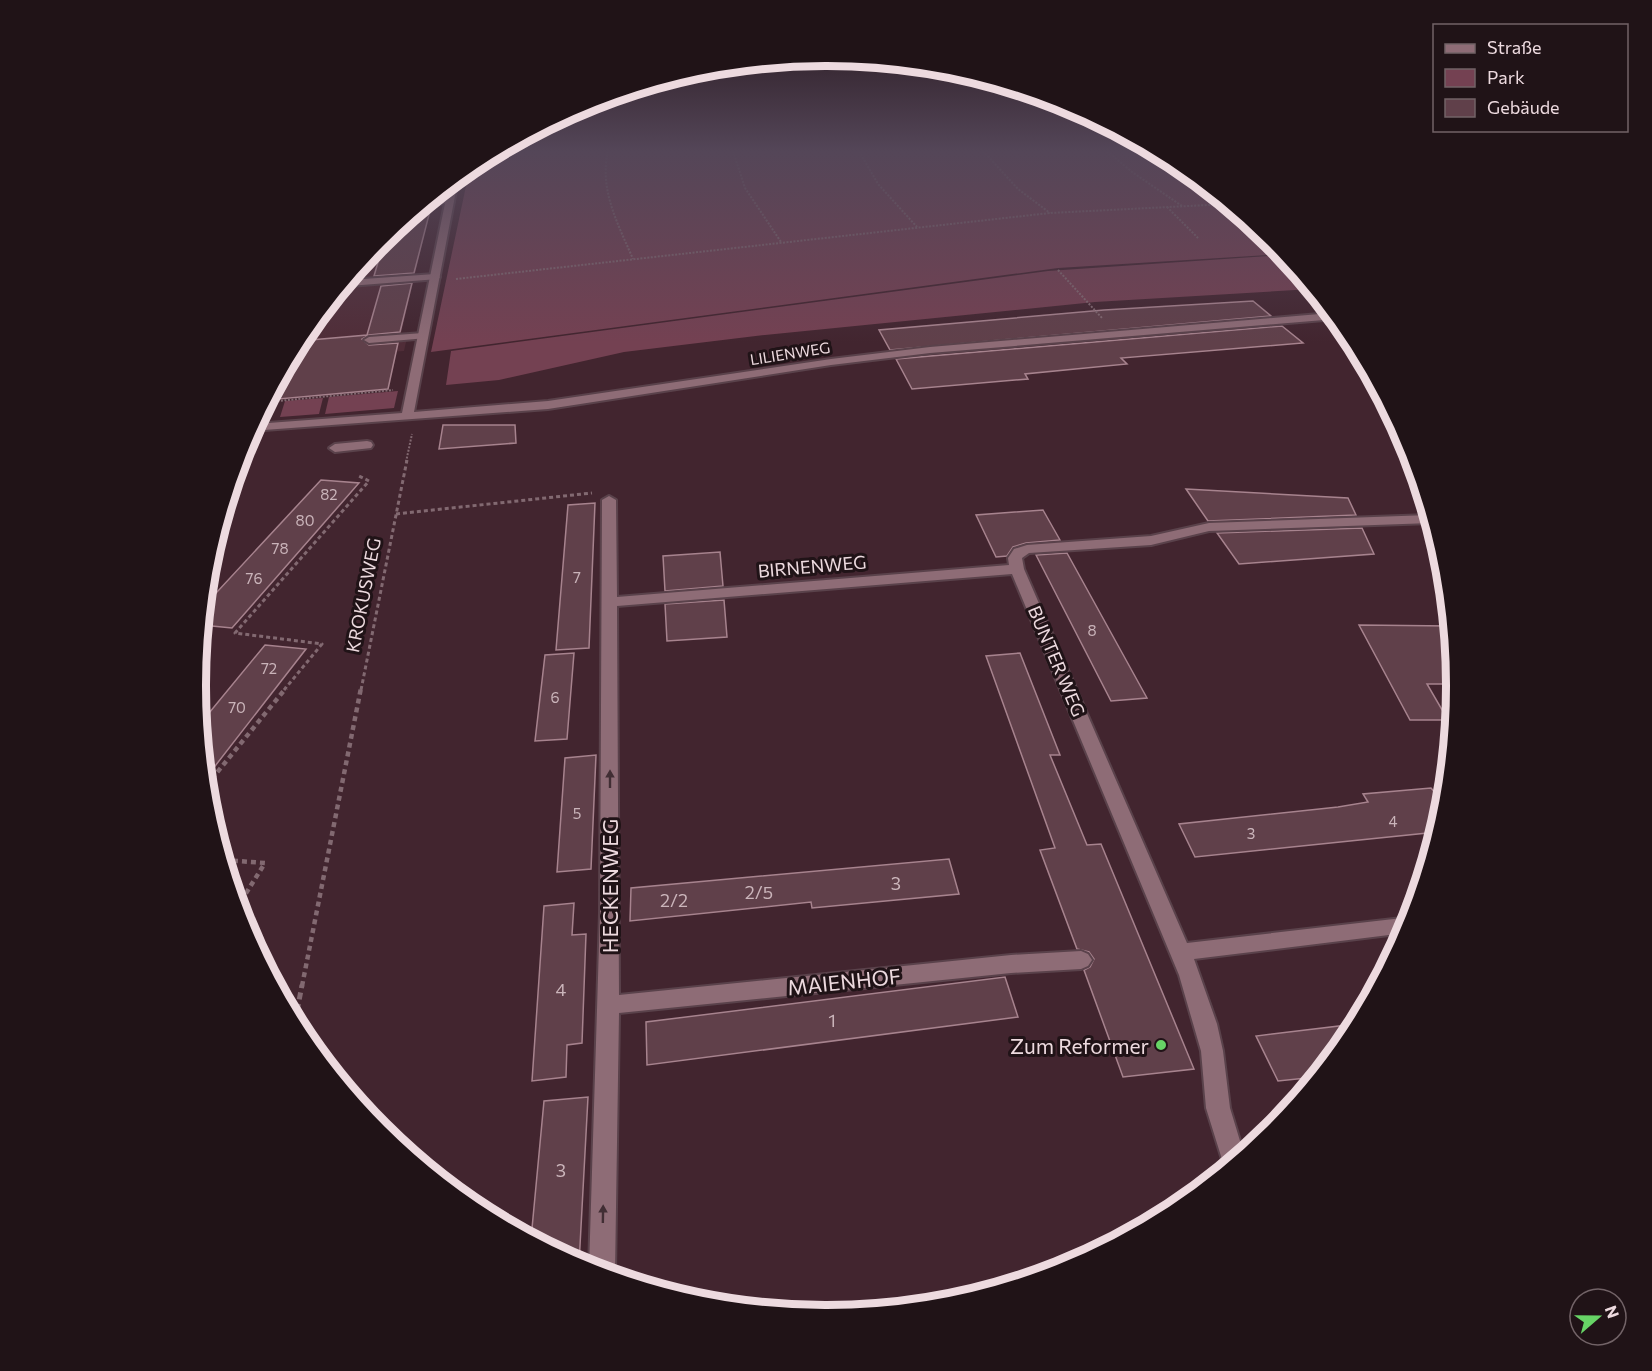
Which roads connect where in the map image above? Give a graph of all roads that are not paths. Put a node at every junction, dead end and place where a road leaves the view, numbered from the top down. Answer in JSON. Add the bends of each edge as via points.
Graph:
{"nodes":[{"id":1,"x":446,"y":215,"type":"edge"},
{"id":2,"x":435,"y":277,"type":"junction"},
{"id":3,"x":356,"y":283,"type":"edge"},
{"id":4,"x":1323,"y":317,"type":"edge"},
{"id":5,"x":423,"y":336,"type":"junction"},
{"id":6,"x":369,"y":340,"type":"dead end"},
{"id":7,"x":407,"y":417,"type":"junction"},
{"id":8,"x":263,"y":427,"type":"edge"},
{"id":9,"x":367,"y":445,"type":"dead end"},
{"id":10,"x":335,"y":448,"type":"dead end"},
{"id":11,"x":609,"y":500,"type":"road end"},
{"id":12,"x":1422,"y":519,"type":"edge"},
{"id":13,"x":1017,"y":569,"type":"junction"},
{"id":14,"x":610,"y":602,"type":"junction"},
{"id":15,"x":1397,"y":925,"type":"edge"},
{"id":16,"x":1181,"y":952,"type":"junction"},
{"id":17,"x":1080,"y":960,"type":"dead end"},
{"id":18,"x":608,"y":1005,"type":"junction"},
{"id":19,"x":1231,"y":1153,"type":"edge"},
{"id":20,"x":602,"y":1263,"type":"edge"}],
"edges":[{"from":1,"to":2,"type":"street"},
{"from":2,"to":3,"type":"street"},
{"from":2,"to":5,"type":"street"},
{"from":4,"to":7,"type":"street","name":"LILIENWEG","via":[[880,355],[548,405]]},
{"from":5,"to":6,"type":"street"},
{"from":5,"to":7,"type":"street"},
{"from":7,"to":8,"type":"street","name":"LILIENWEG"},
{"from":9,"to":10,"type":"street"},
{"from":11,"to":14,"type":"street","name":"HECKENWEG"},
{"from":12,"to":13,"type":"street","via":[[1202,528],[1154,540],[1024,550],[1016,556]]},
{"from":13,"to":14,"type":"street","name":"BIRNENWEG"},
{"from":13,"to":16,"type":"street","name":"BUNTER WEG"},
{"from":18,"to":14,"type":"street","name":"HECKENWEG","one_way":true},
{"from":15,"to":16,"type":"street"},
{"from":16,"to":19,"type":"street","name":"BUNTER WEG","via":[[1206,1024],[1218,1108]]},
{"from":17,"to":18,"type":"street","name":"MAIENHOF"},
{"from":20,"to":18,"type":"street","name":"HECKENWEG","one_way":true}]}
